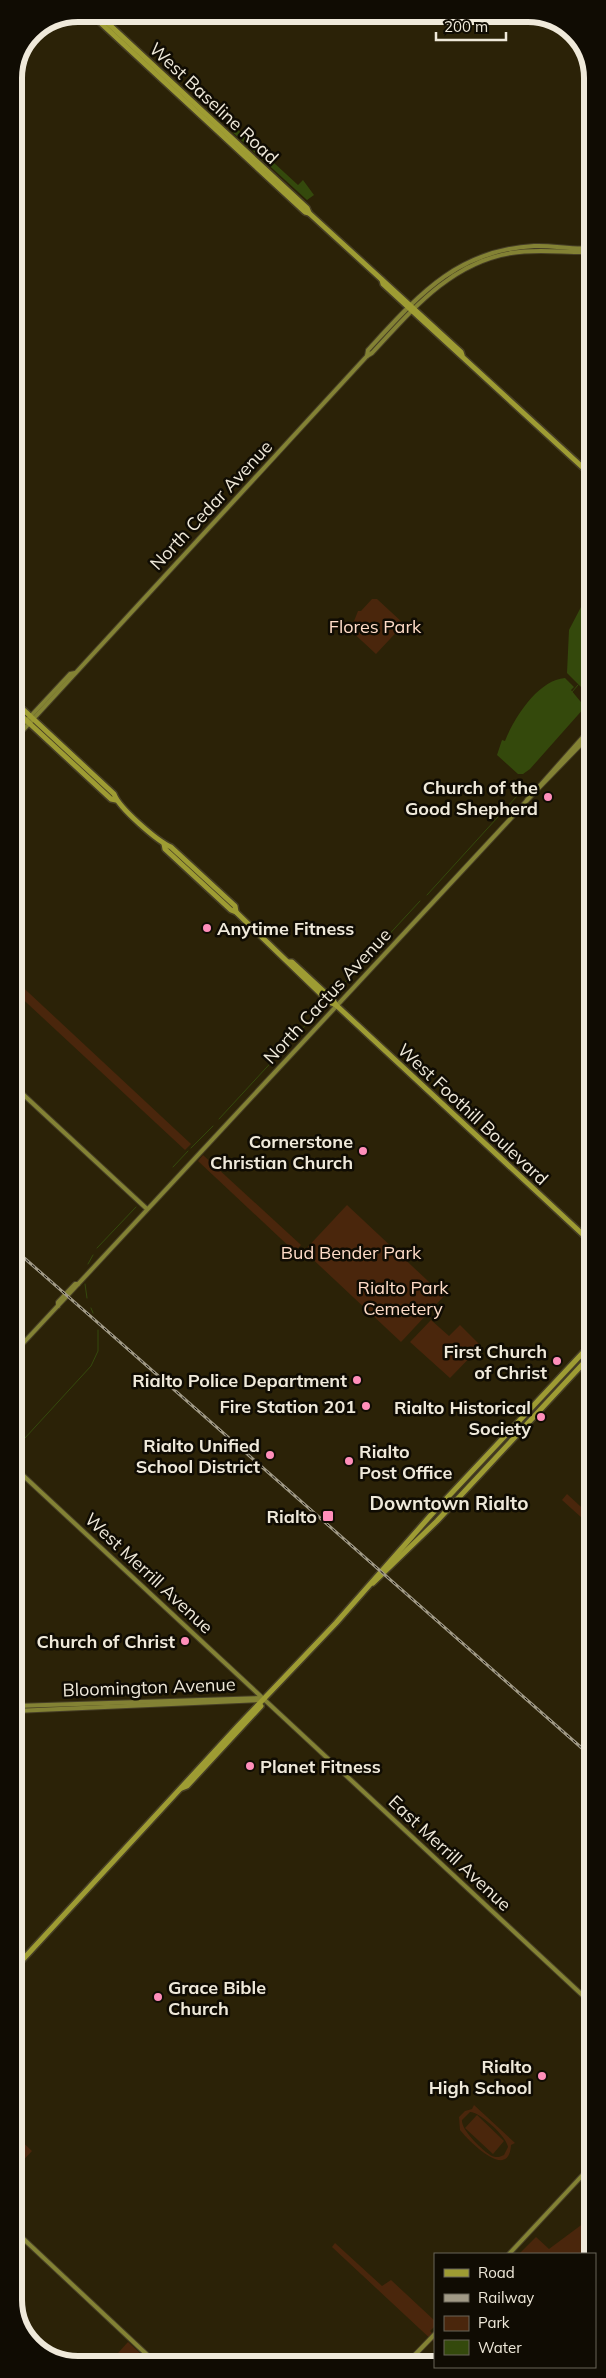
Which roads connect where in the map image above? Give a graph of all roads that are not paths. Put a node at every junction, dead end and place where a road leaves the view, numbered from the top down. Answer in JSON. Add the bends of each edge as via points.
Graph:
{"nodes":[{"id":1,"x":100,"y":22,"type":"edge"},
{"id":2,"x":107,"y":22,"type":"edge"},
{"id":3,"x":310,"y":213,"type":"junction"},
{"id":4,"x":584,"y":250,"type":"edge"},
{"id":5,"x":411,"y":308,"type":"junction"},
{"id":6,"x":584,"y":468,"type":"edge"},
{"id":7,"x":76,"y":672,"type":"junction"},
{"id":8,"x":65,"y":680,"type":"junction"},
{"id":9,"x":59,"y":692,"type":"junction"},
{"id":10,"x":22,"y":710,"type":"edge"},
{"id":11,"x":22,"y":714,"type":"edge"},
{"id":12,"x":30,"y":720,"type":"junction"},
{"id":13,"x":22,"y":727,"type":"edge"},
{"id":14,"x":22,"y":730,"type":"edge"},
{"id":15,"x":584,"y":736,"type":"edge"},
{"id":16,"x":584,"y":741,"type":"edge"},
{"id":17,"x":63,"y":754,"type":"junction"},
{"id":18,"x":83,"y":766,"type":"junction"},
{"id":19,"x":88,"y":777,"type":"junction"},
{"id":20,"x":110,"y":791,"type":"junction"},
{"id":21,"x":116,"y":800,"type":"junction"},
{"id":22,"x":527,"y":800,"type":"junction"},
{"id":23,"x":164,"y":844,"type":"junction"},
{"id":24,"x":236,"y":912,"type":"junction"},
{"id":25,"x":336,"y":1005,"type":"junction"},
{"id":26,"x":22,"y":1093,"type":"edge"},
{"id":27,"x":147,"y":1209,"type":"junction"},
{"id":28,"x":584,"y":1235,"type":"edge"},
{"id":29,"x":22,"y":1344,"type":"edge"},
{"id":30,"x":584,"y":1351,"type":"edge"},
{"id":31,"x":584,"y":1363,"type":"edge"},
{"id":32,"x":22,"y":1474,"type":"edge"},
{"id":33,"x":373,"y":1583,"type":"junction"},
{"id":34,"x":265,"y":1699,"type":"junction"},
{"id":35,"x":247,"y":1702,"type":"junction"},
{"id":36,"x":22,"y":1706,"type":"edge"},
{"id":37,"x":254,"y":1708,"type":"junction"},
{"id":38,"x":22,"y":1711,"type":"edge"},
{"id":39,"x":182,"y":1788,"type":"junction"},
{"id":40,"x":22,"y":1960,"type":"edge"},
{"id":41,"x":584,"y":1997,"type":"edge"},
{"id":42,"x":584,"y":2174,"type":"edge"},
{"id":43,"x":22,"y":2238,"type":"edge"},
{"id":44,"x":510,"y":2253,"type":"edge"},
{"id":45,"x":434,"y":2335,"type":"edge"},
{"id":46,"x":148,"y":2355,"type":"edge"},
{"id":47,"x":414,"y":2356,"type":"edge"}],
"edges":[{"from":1,"to":3,"type":"main road","name":"West Baseline Road","via":[[305,212]]},
{"from":2,"to":3,"type":"main road","name":"West Baseline Road"},
{"from":3,"to":5,"type":"main road","name":"West Baseline Road"},
{"from":4,"to":5,"type":"main road","name":"North Cedar Avenue","via":[[533,251],[492,257],[462,270]]},
{"from":5,"to":6,"type":"main road","name":"West Baseline Road"},
{"from":5,"to":7,"type":"main road","name":"North Cedar Avenue"},
{"from":7,"to":8,"type":"main road","name":"North Cedar Avenue"},
{"from":7,"to":9,"type":"main road","name":"North Cedar Avenue"},
{"from":8,"to":9,"type":"main road"},
{"from":8,"to":12,"type":"main road","name":"North Cedar Avenue"},
{"from":9,"to":12,"type":"main road","name":"North Cedar Avenue"},
{"from":10,"to":12,"type":"main road","name":"West Foothill Boulevard"},
{"from":11,"to":12,"type":"main road","name":"West Foothill Boulevard"},
{"from":12,"to":13,"type":"main road","name":"North Cedar Avenue"},
{"from":12,"to":14,"type":"main road","name":"North Cedar Avenue"},
{"from":12,"to":17,"type":"main road","name":"West Foothill Boulevard"},
{"from":12,"to":18,"type":"main road","name":"West Foothill Boulevard"},
{"from":15,"to":22,"type":"main road","name":"North Cactus Avenue"},
{"from":16,"to":22,"type":"main road","name":"North Cactus Avenue"},
{"from":17,"to":18,"type":"main road"},
{"from":17,"to":19,"type":"main road","name":"West Foothill Boulevard"},
{"from":18,"to":20,"type":"main road","name":"West Foothill Boulevard"},
{"from":19,"to":20,"type":"main road"},
{"from":19,"to":21,"type":"main road","name":"West Foothill Boulevard"},
{"from":20,"to":21,"type":"main road","name":"West Foothill Boulevard"},
{"from":21,"to":23,"type":"main road","name":"West Foothill Boulevard"},
{"from":22,"to":25,"type":"main road","name":"North Cactus Avenue"},
{"from":23,"to":24,"type":"main road","name":"West Foothill Boulevard","via":[[234,906]]},
{"from":23,"to":24,"type":"main road","name":"West Foothill Boulevard","via":[[165,849]]},
{"from":24,"to":25,"type":"main road","name":"West Foothill Boulevard"},
{"from":25,"to":27,"type":"main road","name":"North Cactus Avenue"},
{"from":25,"to":28,"type":"main road","name":"West Foothill Boulevard"},
{"from":26,"to":27,"type":"main road"},
{"from":27,"to":29,"type":"main road","name":"North Cactus Avenue"},
{"from":30,"to":33,"type":"main road","via":[[389,1561]]},
{"from":31,"to":33,"type":"main road","via":[[434,1524]]},
{"from":32,"to":34,"type":"main road","name":"West Merrill Avenue"},
{"from":33,"to":34,"type":"main road"},
{"from":34,"to":35,"type":"main road","name":"Bloomington Avenue"},
{"from":34,"to":36,"type":"main road","name":"Bloomington Avenue"},
{"from":34,"to":37,"type":"main road"},
{"from":34,"to":39,"type":"main road","via":[[233,1737]]},
{"from":34,"to":41,"type":"main road","name":"East Merrill Avenue"},
{"from":35,"to":37,"type":"main road","name":"Bloomington Avenue"},
{"from":35,"to":38,"type":"main road","name":"Bloomington Avenue"},
{"from":37,"to":39,"type":"main road"},
{"from":39,"to":40,"type":"main road"},
{"from":42,"to":44,"type":"main road"},
{"from":43,"to":46,"type":"main road"},
{"from":45,"to":47,"type":"main road"}]}
